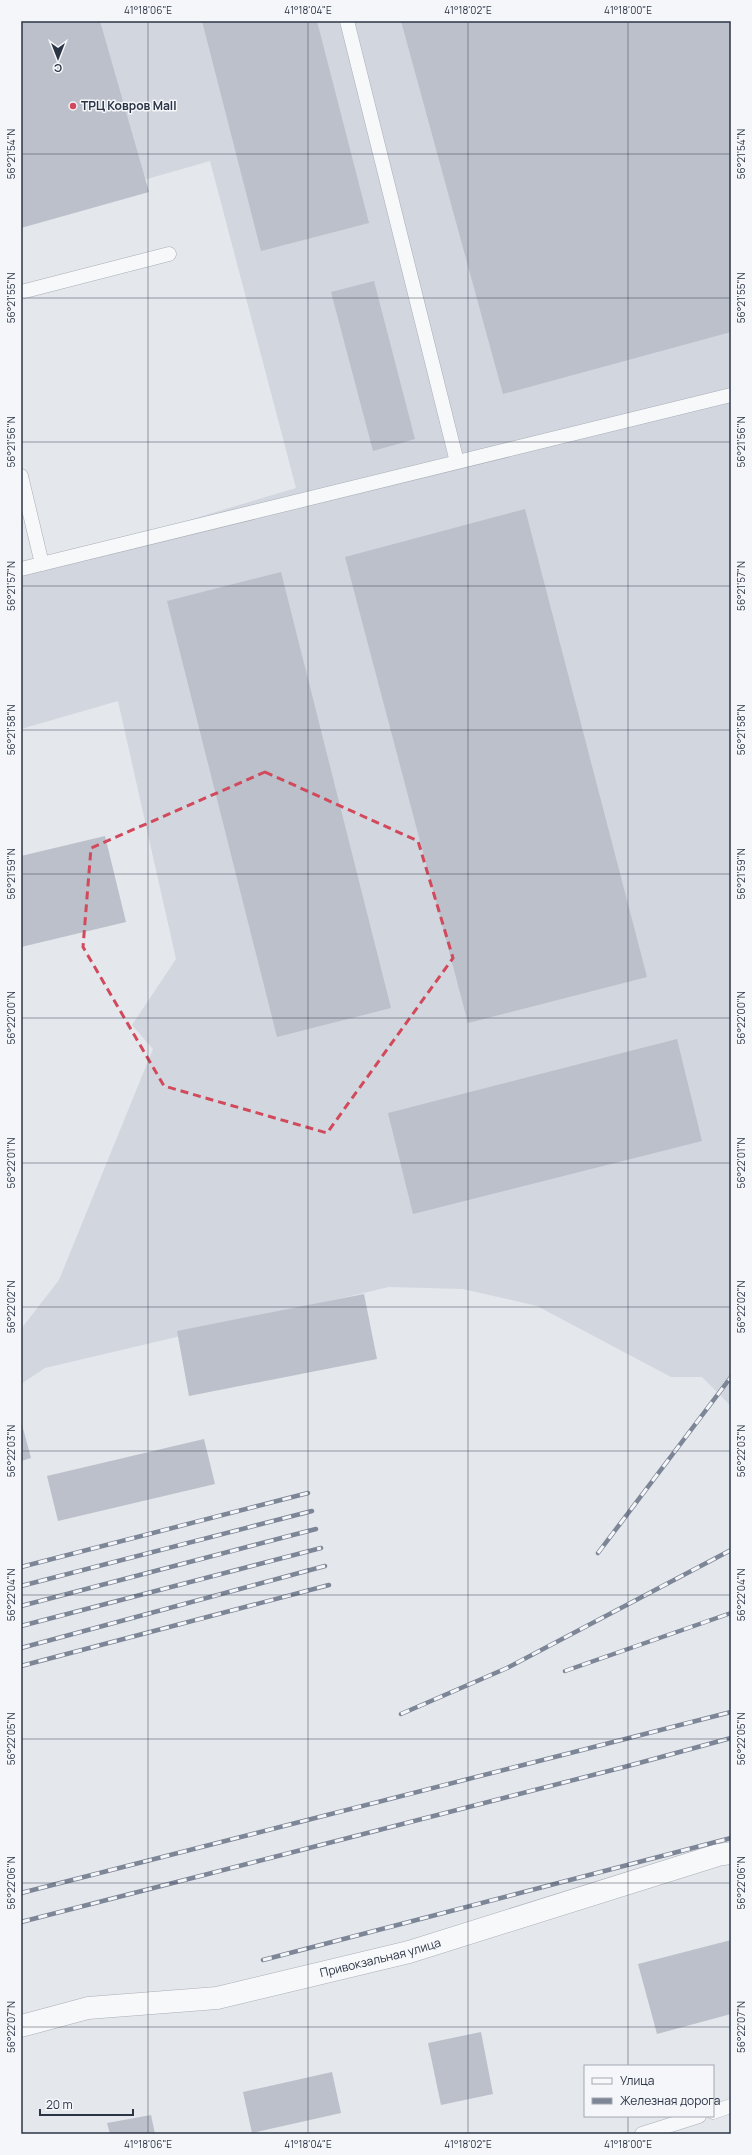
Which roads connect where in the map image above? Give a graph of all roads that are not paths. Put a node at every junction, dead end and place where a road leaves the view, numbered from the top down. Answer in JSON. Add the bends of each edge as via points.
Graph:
{"nodes":[{"id":1,"x":347,"y":21,"type":"edge"},
{"id":2,"x":169,"y":254,"type":"dead end"},
{"id":3,"x":21,"y":292,"type":"edge"},
{"id":4,"x":731,"y":395,"type":"edge"},
{"id":5,"x":457,"y":462,"type":"junction"},
{"id":6,"x":21,"y":476,"type":"edge"},
{"id":7,"x":42,"y":564,"type":"junction"},
{"id":8,"x":21,"y":569,"type":"edge"},
{"id":9,"x":731,"y":1853,"type":"edge"},
{"id":10,"x":21,"y":2026,"type":"edge"},
{"id":11,"x":731,"y":2106,"type":"edge"},
{"id":12,"x":714,"y":2112,"type":"edge"},
{"id":13,"x":696,"y":2117,"type":"edge"},
{"id":14,"x":642,"y":2134,"type":"edge"}],
"edges":[{"from":1,"to":5,"type":"lane"},
{"from":2,"to":3,"type":"lane"},
{"from":4,"to":5,"type":"lane"},
{"from":5,"to":7,"type":"lane"},
{"from":6,"to":7,"type":"lane"},
{"from":7,"to":8,"type":"lane"},
{"from":9,"to":10,"type":"street","name":"Привокзальная улица","via":[[409,1952],[217,1998],[88,2008]]},
{"from":11,"to":12,"type":"lane"},
{"from":13,"to":14,"type":"lane"}]}
